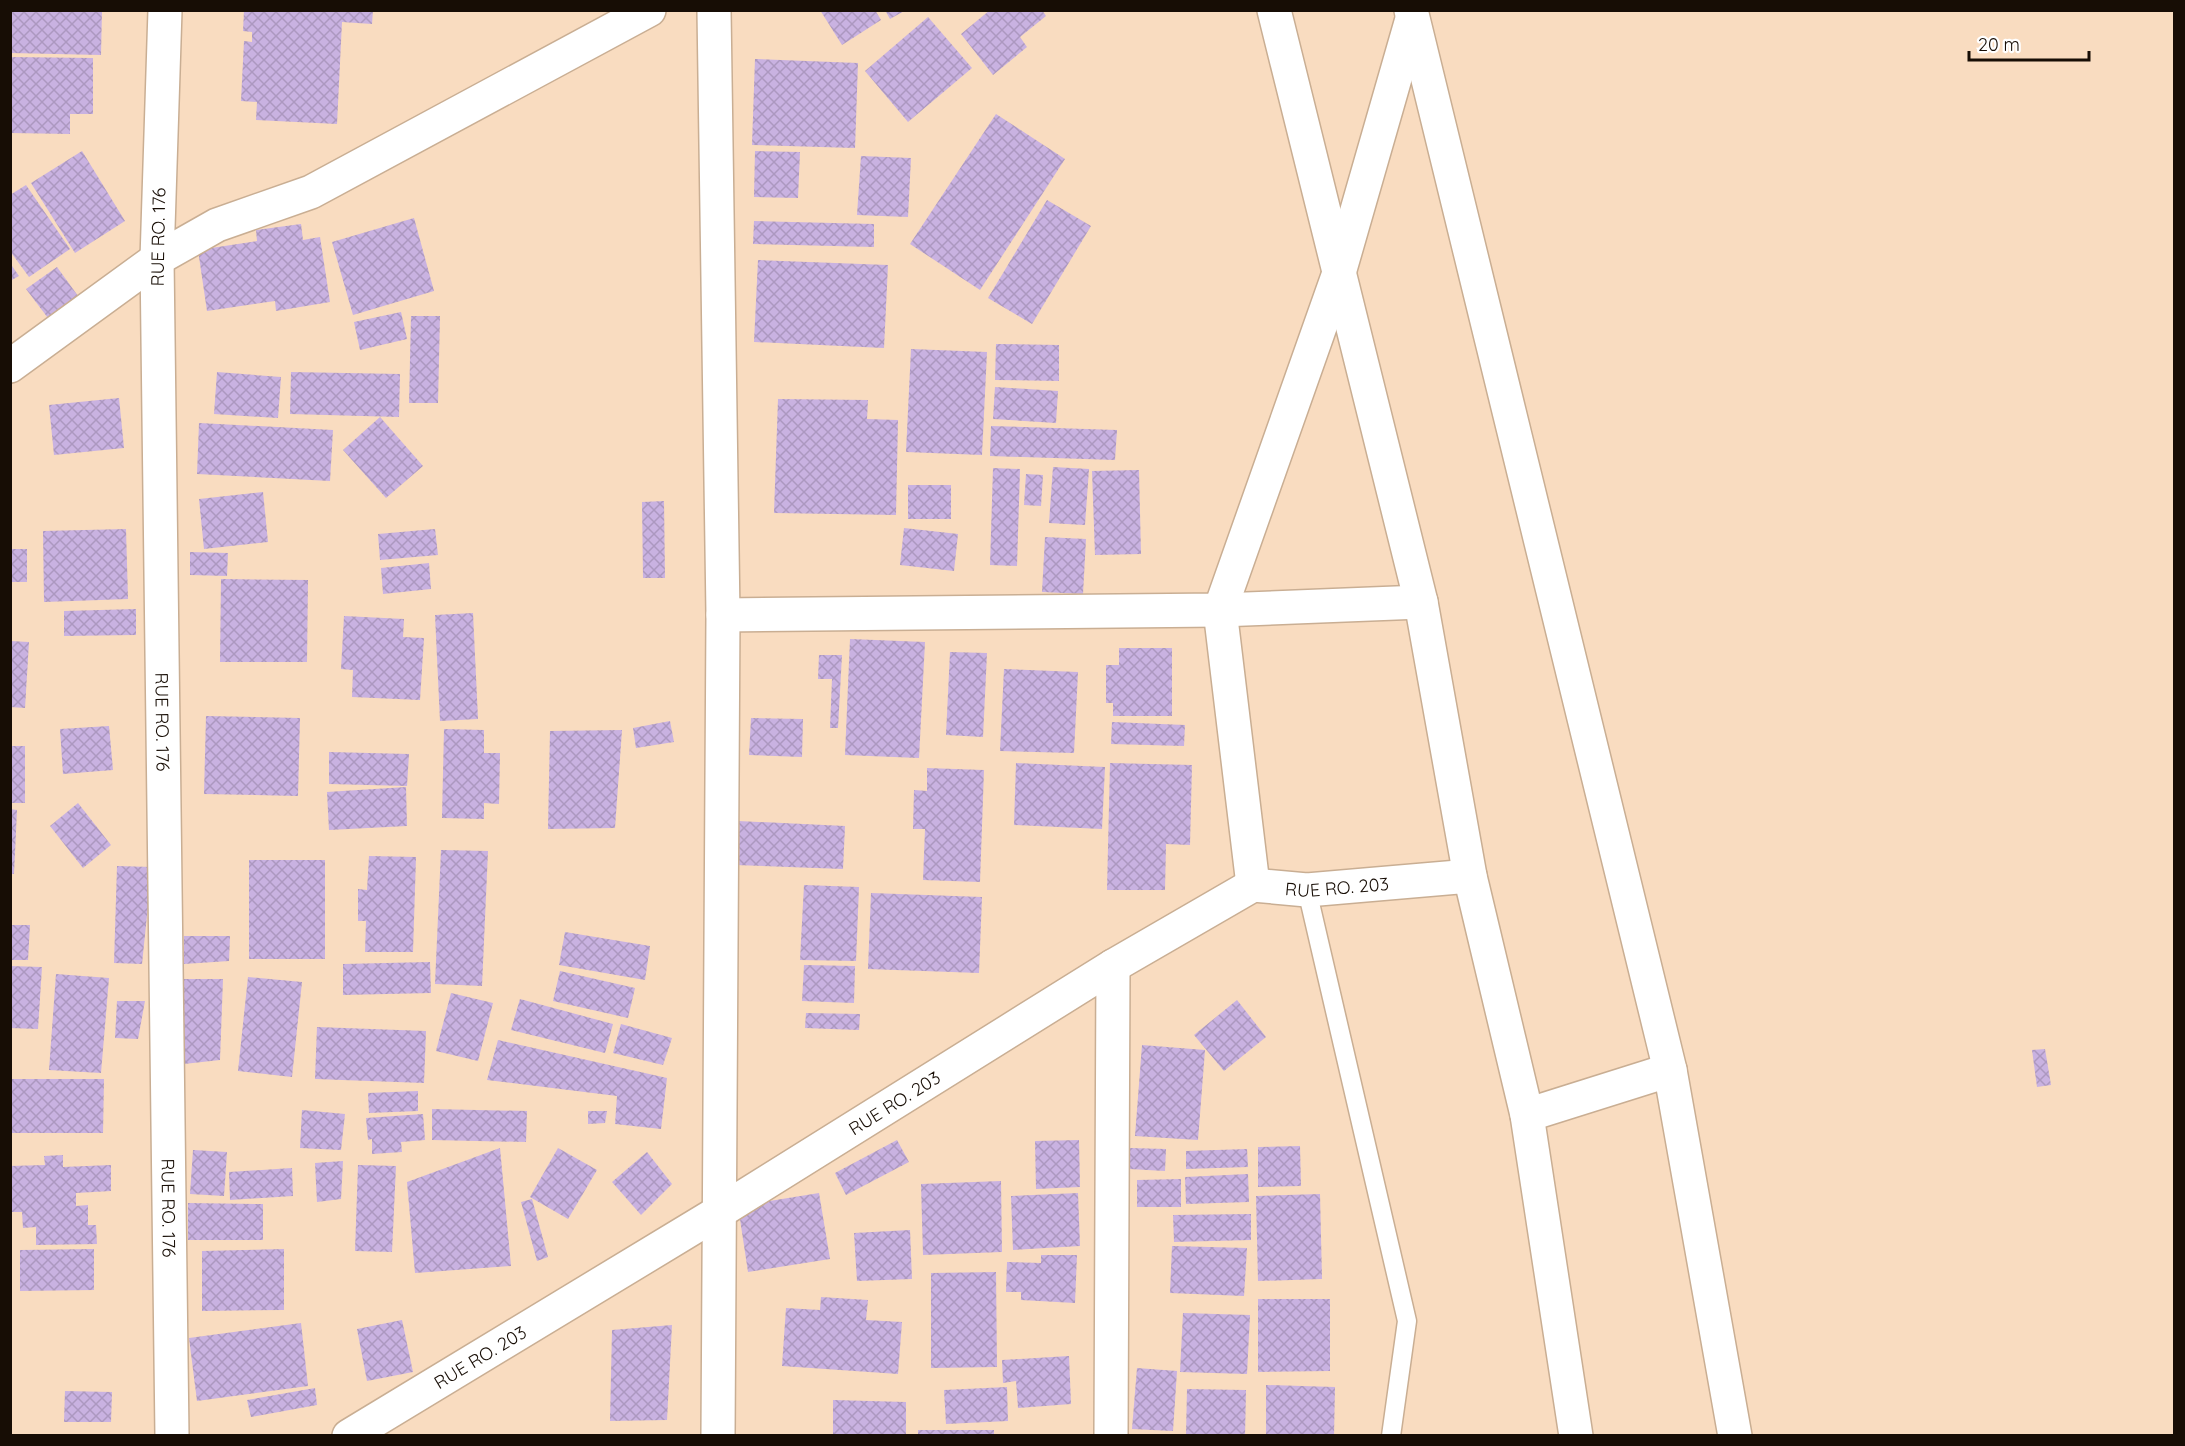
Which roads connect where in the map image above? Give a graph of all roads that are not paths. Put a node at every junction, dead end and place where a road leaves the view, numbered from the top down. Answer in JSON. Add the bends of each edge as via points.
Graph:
{"nodes":[{"id":1,"x":165,"y":10,"type":"edge"},
{"id":2,"x":648,"y":10,"type":"edge"},
{"id":3,"x":714,"y":10,"type":"edge"},
{"id":4,"x":1274,"y":10,"type":"edge"},
{"id":5,"x":1412,"y":14,"type":"edge"},
{"id":6,"x":157,"y":259,"type":"junction"},
{"id":7,"x":1339,"y":273,"type":"junction"},
{"id":8,"x":10,"y":366,"type":"edge"},
{"id":9,"x":1421,"y":602,"type":"junction"},
{"id":10,"x":1220,"y":610,"type":"junction"},
{"id":11,"x":723,"y":615,"type":"junction"},
{"id":12,"x":1470,"y":876,"type":"junction"},
{"id":13,"x":1252,"y":885,"type":"junction"},
{"id":14,"x":1307,"y":890,"type":"junction"},
{"id":15,"x":1113,"y":966,"type":"junction"},
{"id":16,"x":1670,"y":1070,"type":"junction"},
{"id":17,"x":1527,"y":1115,"type":"junction"},
{"id":18,"x":719,"y":1212,"type":"junction"},
{"id":19,"x":172,"y":1436,"type":"edge"},
{"id":20,"x":349,"y":1436,"type":"edge"},
{"id":21,"x":718,"y":1436,"type":"edge"},
{"id":22,"x":1111,"y":1436,"type":"edge"},
{"id":23,"x":1391,"y":1436,"type":"edge"},
{"id":24,"x":1576,"y":1436,"type":"edge"},
{"id":25,"x":1735,"y":1436,"type":"edge"}],
"edges":[{"from":1,"to":6,"type":"street","name":"RUE RO. 176"},
{"from":2,"to":6,"type":"street","via":[[311,192],[217,225]]},
{"from":3,"to":11,"type":"street"},
{"from":4,"to":7,"type":"street"},
{"from":5,"to":7,"type":"street"},
{"from":5,"to":16,"type":"street"},
{"from":6,"to":8,"type":"street"},
{"from":6,"to":19,"type":"street","name":"RUE RO. 176"},
{"from":7,"to":9,"type":"street"},
{"from":7,"to":10,"type":"street"},
{"from":9,"to":10,"type":"street"},
{"from":9,"to":12,"type":"street"},
{"from":10,"to":11,"type":"street"},
{"from":10,"to":13,"type":"street"},
{"from":11,"to":18,"type":"street"},
{"from":12,"to":14,"type":"street","name":"RUE RO. 203"},
{"from":12,"to":17,"type":"street"},
{"from":13,"to":14,"type":"street","name":"RUE RO. 203"},
{"from":13,"to":15,"type":"street","name":"RUE RO. 203"},
{"from":14,"to":23,"type":"lane","via":[[1407,1321]]},
{"from":15,"to":18,"type":"street","name":"RUE RO. 203"},
{"from":15,"to":22,"type":"street"},
{"from":16,"to":17,"type":"street"},
{"from":16,"to":25,"type":"street"},
{"from":17,"to":24,"type":"street"},
{"from":18,"to":20,"type":"street","name":"RUE RO. 203"},
{"from":18,"to":21,"type":"street"}]}
